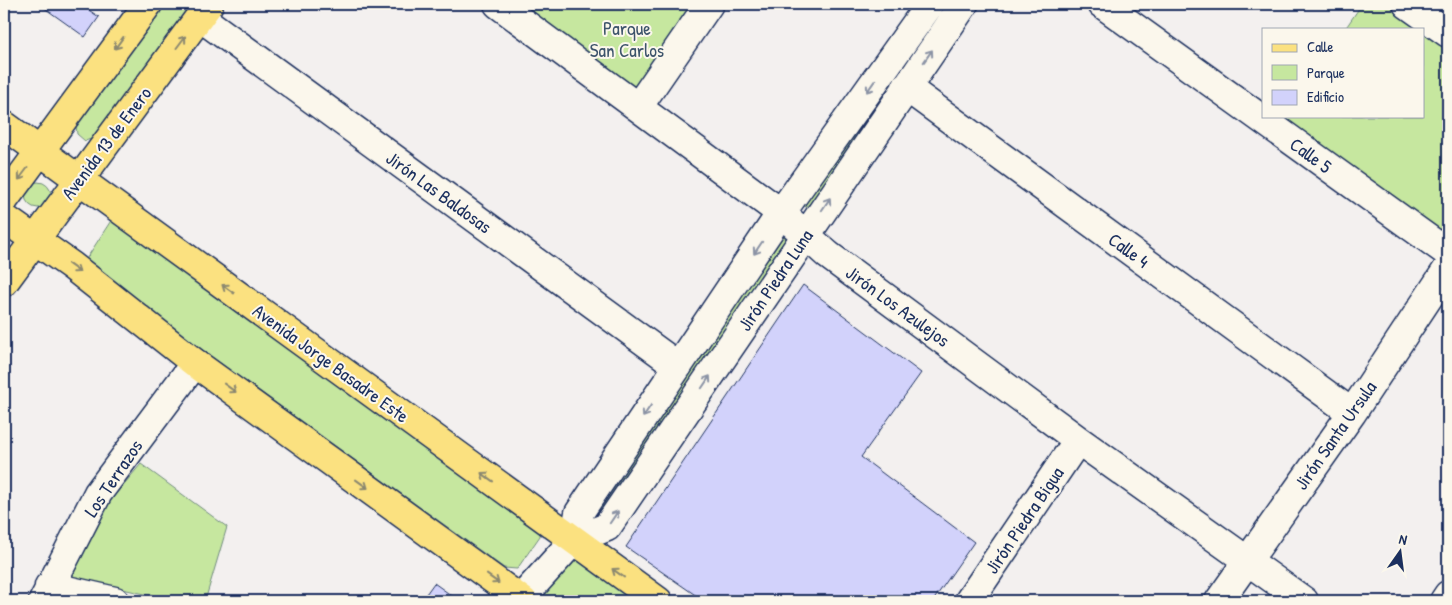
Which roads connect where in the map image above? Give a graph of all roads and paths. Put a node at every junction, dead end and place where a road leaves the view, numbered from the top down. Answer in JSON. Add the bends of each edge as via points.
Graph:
{"nodes":[{"id":1,"x":148,"y":4,"type":"edge"},
{"id":2,"x":498,"y":4,"type":"edge"},
{"id":3,"x":709,"y":4,"type":"edge"},
{"id":4,"x":930,"y":4,"type":"edge"},
{"id":5,"x":964,"y":4,"type":"edge"},
{"id":6,"x":1102,"y":4,"type":"edge"},
{"id":7,"x":1408,"y":4,"type":"edge"},
{"id":8,"x":204,"y":10,"type":"edge"},
{"id":9,"x":1448,"y":33,"type":"edge"},
{"id":10,"x":906,"y":87,"type":"junction"},
{"id":11,"x":638,"y":107,"type":"junction"},
{"id":12,"x":4,"y":125,"type":"edge"},
{"id":13,"x":40,"y":152,"type":"junction"},
{"id":14,"x":79,"y":180,"type":"junction"},
{"id":15,"x":4,"y":200,"type":"edge"},
{"id":16,"x":781,"y":213,"type":"junction"},
{"id":17,"x":4,"y":218,"type":"edge"},
{"id":18,"x":805,"y":236,"type":"junction"},
{"id":19,"x":34,"y":240,"type":"junction"},
{"id":20,"x":1448,"y":253,"type":"edge"},
{"id":21,"x":1448,"y":268,"type":"edge"},
{"id":22,"x":4,"y":282,"type":"edge"},
{"id":23,"x":195,"y":363,"type":"junction"},
{"id":24,"x":678,"y":366,"type":"junction"},
{"id":25,"x":1352,"y":413,"type":"junction"},
{"id":26,"x":1078,"y":440,"type":"junction"},
{"id":27,"x":574,"y":540,"type":"junction"},
{"id":28,"x":1246,"y":560,"type":"junction"},
{"id":29,"x":46,"y":594,"type":"edge"},
{"id":30,"x":1448,"y":595,"type":"edge"},
{"id":31,"x":115,"y":601,"type":"edge"},
{"id":32,"x":521,"y":601,"type":"edge"},
{"id":33,"x":658,"y":601,"type":"edge"},
{"id":34,"x":969,"y":601,"type":"edge"},
{"id":35,"x":1219,"y":601,"type":"edge"},
{"id":36,"x":1304,"y":601,"type":"edge"},
{"id":37,"x":1444,"y":601,"type":"edge"}],
"edges":[{"from":1,"to":13,"type":"main road","one_way":true},
{"from":2,"to":11,"type":"street","name":"Jirón Los Azulejos"},
{"from":3,"to":11,"type":"street"},
{"from":4,"to":16,"type":"street","name":"Jirón Piedra Luna","one_way":true},
{"from":10,"to":5,"type":"street","name":"Jirón Piedra Luna","one_way":true},
{"from":6,"to":20,"type":"street","name":"Calle 5"},
{"from":7,"to":9,"type":"street"},
{"from":14,"to":8,"type":"main road","name":"Avenida 13 de Enero","one_way":true},
{"from":8,"to":24,"type":"street","name":"Jirón Las Baldosas"},
{"from":18,"to":10,"type":"street","name":"Jirón Piedra Luna","one_way":true},
{"from":10,"to":25,"type":"street","name":"Calle 4"},
{"from":11,"to":16,"type":"street","name":"Jirón Los Azulejos"},
{"from":12,"to":13,"type":"main road","name":"Avenida Jorge Basadre Este"},
{"from":13,"to":14,"type":"main road","name":"Avenida Jorge Basadre Este"},
{"from":13,"to":15,"type":"main road","one_way":true},
{"from":14,"to":19,"type":"main road","name":"Avenida 13 de Enero"},
{"from":27,"to":14,"type":"main road","name":"Avenida Jorge Basadre Este","one_way":true},
{"from":16,"to":18,"type":"street","name":"Jirón Los Azulejos"},
{"from":16,"to":24,"type":"street","name":"Jirón Piedra Luna","one_way":true},
{"from":17,"to":19,"type":"main road"},
{"from":18,"to":26,"type":"street","name":"Jirón Los Azulejos"},
{"from":27,"to":18,"type":"street","name":"Jirón Piedra Luna","one_way":true,"via":[[608,527]]},
{"from":19,"to":22,"type":"main road","name":"Avenida 13 de Enero"},
{"from":19,"to":23,"type":"main road","one_way":true},
{"from":21,"to":25,"type":"street","name":"Jirón Santa Ursula"},
{"from":23,"to":29,"type":"street","name":"Los Terrazos","via":[[98,494]]},
{"from":23,"to":32,"type":"main road","one_way":true},
{"from":24,"to":27,"type":"street","name":"Jirón Piedra Luna","one_way":true,"via":[[578,513]]},
{"from":25,"to":28,"type":"street","name":"Jirón Santa Ursula"},
{"from":26,"to":28,"type":"street","name":"Jirón Los Azulejos"},
{"from":26,"to":34,"type":"street","name":"Jirón Piedra Bigua"},
{"from":27,"to":32,"type":"street","name":"Jirón Piedra Luna"},
{"from":33,"to":27,"type":"main road","name":"Avenida Jorge Basadre Este","one_way":true},
{"from":28,"to":35,"type":"street","name":"Jirón Santa Ursula"},
{"from":28,"to":36,"type":"street","name":"Jirón Los Azulejos"},
{"from":29,"to":31,"type":"street"},
{"from":30,"to":37,"type":"street"}]}
